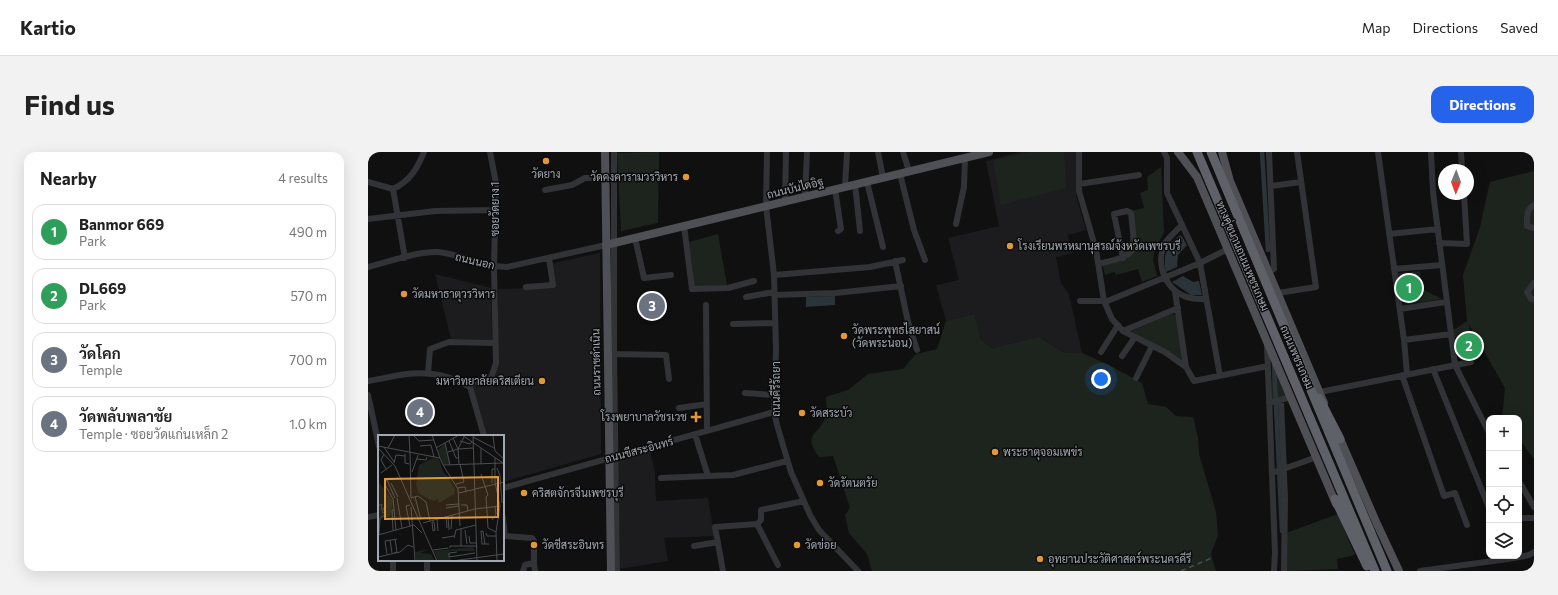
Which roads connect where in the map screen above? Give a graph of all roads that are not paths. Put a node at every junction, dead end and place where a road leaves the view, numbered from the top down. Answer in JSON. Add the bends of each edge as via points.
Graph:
{"nodes":[{"id":1,"x":424,"y":152,"type":"edge"},
{"id":2,"x":490,"y":152,"type":"edge"},
{"id":3,"x":605,"y":152,"type":"edge"},
{"id":4,"x":614,"y":152,"type":"edge"},
{"id":5,"x":767,"y":152,"type":"edge"},
{"id":6,"x":786,"y":152,"type":"edge"},
{"id":7,"x":807,"y":152,"type":"edge"},
{"id":8,"x":847,"y":152,"type":"edge"},
{"id":9,"x":878,"y":152,"type":"edge"},
{"id":10,"x":903,"y":152,"type":"edge"},
{"id":11,"x":989,"y":152,"type":"edge"},
{"id":12,"x":1079,"y":152,"type":"edge"},
{"id":13,"x":1164,"y":152,"type":"edge"},
{"id":14,"x":1178,"y":152,"type":"edge"},
{"id":15,"x":1197,"y":152,"type":"edge"},
{"id":16,"x":1211,"y":152,"type":"edge"},
{"id":17,"x":1222,"y":152,"type":"edge"},
{"id":18,"x":1269,"y":152,"type":"edge"},
{"id":19,"x":1297,"y":152,"type":"edge"},
{"id":20,"x":1378,"y":152,"type":"edge"},
{"id":21,"x":1431,"y":152,"type":"edge"},
{"id":22,"x":1461,"y":152,"type":"edge"},
{"id":23,"x":965,"y":158,"type":"junction"},
{"id":24,"x":1462,"y":164,"type":"edge"},
{"id":25,"x":909,"y":171,"type":"junction"},
{"id":26,"x":900,"y":174,"type":"junction"},
{"id":27,"x":1139,"y":175,"type":"dead end"},
{"id":28,"x":614,"y":176,"type":"junction"},
{"id":29,"x":605,"y":177,"type":"junction"},
{"id":30,"x":883,"y":178,"type":"junction"},
{"id":31,"x":368,"y":182,"type":"edge"},
{"id":32,"x":867,"y":182,"type":"junction"},
{"id":33,"x":1302,"y":182,"type":"junction"},
{"id":34,"x":855,"y":184,"type":"junction"},
{"id":35,"x":1079,"y":184,"type":"junction"},
{"id":36,"x":1271,"y":186,"type":"junction"},
{"id":37,"x":845,"y":187,"type":"junction"},
{"id":38,"x":393,"y":189,"type":"junction"},
{"id":39,"x":835,"y":189,"type":"junction"},
{"id":40,"x":545,"y":190,"type":"dead end"},
{"id":41,"x":805,"y":197,"type":"junction"},
{"id":42,"x":1464,"y":200,"type":"edge"},
{"id":43,"x":785,"y":202,"type":"junction"},
{"id":44,"x":1534,"y":205,"type":"edge"},
{"id":45,"x":766,"y":206,"type":"junction"},
{"id":46,"x":496,"y":210,"type":"junction"},
{"id":47,"x":396,"y":217,"type":"junction"},
{"id":48,"x":368,"y":219,"type":"edge"},
{"id":49,"x":956,"y":224,"type":"dead end"},
{"id":50,"x":1182,"y":225,"type":"junction"},
{"id":51,"x":684,"y":226,"type":"junction"},
{"id":52,"x":1534,"y":228,"type":"edge"},
{"id":53,"x":1438,"y":229,"type":"junction"},
{"id":54,"x":838,"y":231,"type":"dead end"},
{"id":55,"x":860,"y":231,"type":"dead end"},
{"id":56,"x":1389,"y":234,"type":"junction"},
{"id":57,"x":635,"y":238,"type":"junction"},
{"id":58,"x":1439,"y":243,"type":"junction"},
{"id":59,"x":610,"y":244,"type":"junction"},
{"id":60,"x":883,"y":246,"type":"dead end"},
{"id":61,"x":1228,"y":249,"type":"junction"},
{"id":62,"x":404,"y":258,"type":"junction"},
{"id":63,"x":549,"y":258,"type":"junction"},
{"id":64,"x":1123,"y":258,"type":"junction"},
{"id":65,"x":903,"y":260,"type":"dead end"},
{"id":66,"x":925,"y":260,"type":"dead end"},
{"id":67,"x":895,"y":261,"type":"junction"},
{"id":68,"x":1200,"y":263,"type":"junction"},
{"id":69,"x":1098,"y":264,"type":"junction"},
{"id":70,"x":1442,"y":265,"type":"junction"},
{"id":71,"x":368,"y":267,"type":"edge"},
{"id":72,"x":494,"y":267,"type":"junction"},
{"id":73,"x":1394,"y":269,"type":"junction"},
{"id":74,"x":1269,"y":272,"type":"junction"},
{"id":75,"x":671,"y":275,"type":"dead end"},
{"id":76,"x":774,"y":275,"type":"junction"},
{"id":77,"x":1165,"y":277,"type":"junction"},
{"id":78,"x":754,"y":281,"type":"dead end"},
{"id":79,"x":1534,"y":283,"type":"edge"},
{"id":80,"x":901,"y":286,"type":"junction"},
{"id":81,"x":526,"y":288,"type":"dead end"},
{"id":82,"x":1175,"y":291,"type":"junction"},
{"id":83,"x":1278,"y":293,"type":"junction"},
{"id":84,"x":774,"y":294,"type":"junction"},
{"id":85,"x":746,"y":297,"type":"dead end"},
{"id":86,"x":1206,"y":299,"type":"junction"},
{"id":87,"x":1534,"y":299,"type":"edge"},
{"id":88,"x":1080,"y":301,"type":"dead end"},
{"id":89,"x":1105,"y":301,"type":"junction"},
{"id":90,"x":1446,"y":302,"type":"junction"},
{"id":91,"x":706,"y":305,"type":"dead end"},
{"id":92,"x":1178,"y":308,"type":"junction"},
{"id":93,"x":1400,"y":309,"type":"junction"},
{"id":94,"x":1280,"y":320,"type":"junction"},
{"id":95,"x":775,"y":323,"type":"junction"},
{"id":96,"x":733,"y":324,"type":"dead end"},
{"id":97,"x":1118,"y":326,"type":"junction"},
{"id":98,"x":1123,"y":331,"type":"junction"},
{"id":99,"x":1451,"y":334,"type":"junction"},
{"id":100,"x":1135,"y":337,"type":"junction"},
{"id":101,"x":1266,"y":339,"type":"junction"},
{"id":102,"x":1404,"y":340,"type":"junction"},
{"id":103,"x":495,"y":342,"type":"junction"},
{"id":104,"x":1152,"y":346,"type":"junction"},
{"id":105,"x":917,"y":350,"type":"dead end"},
{"id":106,"x":1101,"y":352,"type":"dead end"},
{"id":107,"x":614,"y":354,"type":"junction"},
{"id":108,"x":1122,"y":356,"type":"dead end"},
{"id":109,"x":1471,"y":362,"type":"dead end"},
{"id":110,"x":1455,"y":365,"type":"junction"},
{"id":111,"x":1268,"y":366,"type":"junction"},
{"id":112,"x":1186,"y":367,"type":"junction"},
{"id":113,"x":1433,"y":369,"type":"junction"},
{"id":114,"x":428,"y":373,"type":"junction"},
{"id":115,"x":1405,"y":375,"type":"junction"},
{"id":116,"x":1220,"y":376,"type":"junction"},
{"id":117,"x":1136,"y":378,"type":"dead end"},
{"id":118,"x":669,"y":379,"type":"dead end"},
{"id":119,"x":368,"y":381,"type":"edge"},
{"id":120,"x":470,"y":387,"type":"junction"},
{"id":121,"x":1320,"y":392,"type":"junction"},
{"id":122,"x":745,"y":393,"type":"dead end"},
{"id":123,"x":775,"y":394,"type":"junction"},
{"id":124,"x":368,"y":395,"type":"edge"},
{"id":125,"x":1291,"y":397,"type":"junction"},
{"id":126,"x":1279,"y":400,"type":"junction"},
{"id":127,"x":1270,"y":403,"type":"junction"},
{"id":128,"x":707,"y":404,"type":"junction"},
{"id":129,"x":679,"y":408,"type":"dead end"},
{"id":130,"x":774,"y":412,"type":"junction"},
{"id":131,"x":1486,"y":427,"type":"edge"},
{"id":132,"x":707,"y":431,"type":"junction"},
{"id":133,"x":695,"y":434,"type":"junction"},
{"id":134,"x":484,"y":435,"type":"edge"},
{"id":135,"x":1340,"y":439,"type":"junction"},
{"id":136,"x":378,"y":441,"type":"edge"},
{"id":137,"x":612,"y":457,"type":"junction"},
{"id":138,"x":1317,"y":457,"type":"junction"},
{"id":139,"x":787,"y":461,"type":"junction"},
{"id":140,"x":1284,"y":469,"type":"junction"},
{"id":141,"x":1272,"y":473,"type":"junction"},
{"id":142,"x":708,"y":476,"type":"junction"},
{"id":143,"x":661,"y":478,"type":"dead end"},
{"id":144,"x":1522,"y":486,"type":"edge"},
{"id":145,"x":504,"y":488,"type":"edge"},
{"id":146,"x":1334,"y":500,"type":"junction"},
{"id":147,"x":804,"y":501,"type":"junction"},
{"id":148,"x":1486,"y":501,"type":"edge"},
{"id":149,"x":1534,"y":507,"type":"edge"},
{"id":150,"x":378,"y":515,"type":"edge"},
{"id":151,"x":368,"y":517,"type":"edge"},
{"id":152,"x":1522,"y":518,"type":"edge"},
{"id":153,"x":1534,"y":518,"type":"edge"},
{"id":154,"x":756,"y":524,"type":"junction"},
{"id":155,"x":1467,"y":525,"type":"dead end"},
{"id":156,"x":504,"y":526,"type":"edge"},
{"id":157,"x":718,"y":542,"type":"junction"},
{"id":158,"x":694,"y":546,"type":"dead end"},
{"id":159,"x":1534,"y":552,"type":"edge"},
{"id":160,"x":1522,"y":556,"type":"edge"},
{"id":161,"x":1501,"y":559,"type":"edge"},
{"id":162,"x":614,"y":561,"type":"junction"},
{"id":163,"x":534,"y":563,"type":"junction"},
{"id":164,"x":778,"y":565,"type":"dead end"},
{"id":165,"x":523,"y":571,"type":"edge"},
{"id":166,"x":534,"y":571,"type":"edge"},
{"id":167,"x":611,"y":571,"type":"edge"},
{"id":168,"x":617,"y":571,"type":"edge"},
{"id":169,"x":723,"y":571,"type":"edge"},
{"id":170,"x":858,"y":571,"type":"edge"},
{"id":171,"x":1274,"y":571,"type":"edge"},
{"id":172,"x":1284,"y":571,"type":"edge"},
{"id":173,"x":1365,"y":571,"type":"edge"},
{"id":174,"x":1370,"y":571,"type":"edge"},
{"id":175,"x":1375,"y":571,"type":"edge"},
{"id":176,"x":1387,"y":571,"type":"edge"},
{"id":177,"x":1398,"y":571,"type":"edge"},
{"id":178,"x":1420,"y":571,"type":"edge"}],
"edges":[{"from":1,"to":38,"type":"street","via":[[417,170],[402,185]]},
{"from":2,"to":46,"type":"street","name":"ซอยวัดยาง 1","via":[[496,183]]},
{"from":3,"to":29,"type":"main road","name":"ถนนราชดำเนิน"},
{"from":4,"to":28,"type":"street"},
{"from":5,"to":45,"type":"street","name":"ถนนคีรีรัถยา"},
{"from":6,"to":43,"type":"street"},
{"from":7,"to":41,"type":"street"},
{"from":8,"to":37,"type":"street"},
{"from":9,"to":30,"type":"street"},
{"from":10,"to":25,"type":"street"},
{"from":11,"to":23,"type":"main road","name":"ถนนบันไดอิฐ"},
{"from":12,"to":35,"type":"street"},
{"from":13,"to":50,"type":"street","via":[[1167,158],[1167,193]]},
{"from":14,"to":61,"type":"main road","name":"ทางคู่ขนานถนนเพชรเกษม","via":[[1197,178]]},
{"from":15,"to":175,"type":"highway","name":"ถนนเพชรเกษม"},
{"from":16,"to":94,"type":"highway","name":"ถนนเพชรเกษม"},
{"from":17,"to":74,"type":"main road","name":"ทางคู่ขนานถนนเพชรเกษม","via":[[1230,182]]},
{"from":18,"to":36,"type":"street"},
{"from":19,"to":33,"type":"street"},
{"from":20,"to":56,"type":"street"},
{"from":21,"to":53,"type":"street"},
{"from":22,"to":24,"type":"street"},
{"from":23,"to":25,"type":"main road","name":"ถนนบันไดอิฐ"},
{"from":23,"to":49,"type":"street","via":[[964,187]]},
{"from":25,"to":26,"type":"main road","name":"ถนนบันไดอิฐ"},
{"from":26,"to":30,"type":"main road","name":"ถนนบันไดอิฐ"},
{"from":26,"to":66,"type":"street","via":[[914,230]]},
{"from":27,"to":35,"type":"street"},
{"from":28,"to":29,"type":"street"},
{"from":28,"to":59,"type":"street"},
{"from":29,"to":40,"type":"street","via":[[585,178],[572,185]]},
{"from":29,"to":59,"type":"main road","name":"ถนนราชดำเนิน"},
{"from":30,"to":32,"type":"main road","name":"ถนนบันไดอิฐ"},
{"from":31,"to":38,"type":"street"},
{"from":32,"to":34,"type":"main road","name":"ถนนบันไดอิฐ"},
{"from":32,"to":60,"type":"street"},
{"from":33,"to":36,"type":"street"},
{"from":33,"to":83,"type":"street","via":[[1316,287]]},
{"from":34,"to":37,"type":"main road","name":"ถนนบันไดอิฐ"},
{"from":34,"to":55,"type":"street"},
{"from":35,"to":69,"type":"street"},
{"from":36,"to":74,"type":"street","via":[[1274,269]]},
{"from":37,"to":39,"type":"main road","name":"ถนนบันไดอิฐ"},
{"from":38,"to":47,"type":"street"},
{"from":39,"to":41,"type":"main road","name":"ถนนบันไดอิฐ"},
{"from":39,"to":54,"type":"street","via":[[841,229]]},
{"from":41,"to":43,"type":"main road","name":"ถนนบันไดอิฐ"},
{"from":42,"to":58,"type":"street","via":[[1467,244]]},
{"from":43,"to":45,"type":"main road","name":"ถนนบันไดอิฐ"},
{"from":44,"to":52,"type":"street","via":[[1526,216],[1527,226]]},
{"from":45,"to":51,"type":"main road","name":"ถนนบันไดอิฐ"},
{"from":45,"to":76,"type":"street","name":"ถนนคีรีรัถยา"},
{"from":46,"to":47,"type":"street","via":[[435,211]]},
{"from":46,"to":72,"type":"street","name":"ซอยวัดยาง 1"},
{"from":47,"to":48,"type":"street"},
{"from":47,"to":62,"type":"street"},
{"from":50,"to":68,"type":"street"},
{"from":50,"to":77,"type":"street","via":[[1165,243],[1161,260]]},
{"from":51,"to":57,"type":"main road","name":"ถนนบันไดอิฐ"},
{"from":51,"to":78,"type":"street","via":[[692,289],[728,288]]},
{"from":53,"to":56,"type":"street"},
{"from":53,"to":58,"type":"street"},
{"from":56,"to":73,"type":"street"},
{"from":57,"to":59,"type":"main road","name":"ถนนบันไดอิฐ"},
{"from":57,"to":75,"type":"street","via":[[644,278]]},
{"from":58,"to":70,"type":"street"},
{"from":59,"to":63,"type":"street","name":"ถนนนอก"},
{"from":59,"to":107,"type":"street"},
{"from":59,"to":137,"type":"main road","name":"ถนนราชดำเนิน"},
{"from":61,"to":68,"type":"street"},
{"from":61,"to":101,"type":"main road","name":"ทางคู่ขนานถนนเพชรเกษม"},
{"from":62,"to":71,"type":"street","name":"ถนนนอก"},
{"from":62,"to":72,"type":"street","name":"ถนนนอก","via":[[439,252]]},
{"from":63,"to":72,"type":"street","name":"ถนนนอก","via":[[507,267]]},
{"from":63,"to":81,"type":"street","via":[[553,285]]},
{"from":64,"to":64,"type":"street","via":[[1130,255],[1134,243],[1130,213],[1127,211],[1114,216]]},
{"from":64,"to":69,"type":"street"},
{"from":65,"to":67,"type":"street"},
{"from":67,"to":76,"type":"street","via":[[870,267]]},
{"from":67,"to":80,"type":"street"},
{"from":68,"to":77,"type":"street"},
{"from":68,"to":86,"type":"street"},
{"from":69,"to":89,"type":"street"},
{"from":70,"to":73,"type":"street"},
{"from":70,"to":90,"type":"street"},
{"from":72,"to":103,"type":"street","name":"ซอยวัดยาง 1"},
{"from":73,"to":93,"type":"street"},
{"from":74,"to":83,"type":"main road","name":"ทางคู่ขนานถนนเพชรเกษม"},
{"from":76,"to":84,"type":"street","name":"ถนนคีรีรัถยา"},
{"from":77,"to":82,"type":"street"},
{"from":77,"to":89,"type":"street"},
{"from":79,"to":87,"type":"street","via":[[1527,292],[1531,299]]},
{"from":80,"to":84,"type":"street","via":[[839,292]]},
{"from":80,"to":105,"type":"street"},
{"from":82,"to":86,"type":"street","via":[[1190,298]]},
{"from":82,"to":92,"type":"street"},
{"from":83,"to":121,"type":"main road","name":"ทางคู่ขนานถนนเพชรเกษม"},
{"from":84,"to":85,"type":"street"},
{"from":84,"to":95,"type":"street","name":"ถนนคีรีรัถยา"},
{"from":86,"to":116,"type":"street"},
{"from":88,"to":89,"type":"street"},
{"from":89,"to":97,"type":"street","via":[[1112,319]]},
{"from":90,"to":93,"type":"street"},
{"from":90,"to":99,"type":"street"},
{"from":91,"to":128,"type":"street"},
{"from":92,"to":98,"type":"street"},
{"from":92,"to":112,"type":"street"},
{"from":93,"to":102,"type":"street"},
{"from":94,"to":135,"type":"highway"},
{"from":94,"to":176,"type":"highway","name":"ถนนเพชรเกษม"},
{"from":95,"to":96,"type":"street"},
{"from":95,"to":123,"type":"street","name":"ถนนคีรีรัถยา"},
{"from":97,"to":98,"type":"street"},
{"from":97,"to":106,"type":"street"},
{"from":98,"to":100,"type":"street"},
{"from":99,"to":102,"type":"street"},
{"from":99,"to":110,"type":"street"},
{"from":100,"to":104,"type":"street"},
{"from":100,"to":108,"type":"street"},
{"from":101,"to":111,"type":"street"},
{"from":101,"to":125,"type":"main road","name":"ทางคู่ขนานถนนเพชรเกษม"},
{"from":102,"to":115,"type":"street"},
{"from":103,"to":114,"type":"street","via":[[449,342],[430,349]]},
{"from":103,"to":120,"type":"street","name":"ซอยวัดยาง 1","via":[[496,363],[491,378],[473,382]]},
{"from":104,"to":112,"type":"street"},
{"from":104,"to":117,"type":"street"},
{"from":107,"to":118,"type":"street","via":[[666,355]]},
{"from":107,"to":137,"type":"street"},
{"from":109,"to":110,"type":"street"},
{"from":110,"to":113,"type":"street"},
{"from":110,"to":131,"type":"street"},
{"from":111,"to":116,"type":"street"},
{"from":111,"to":127,"type":"street"},
{"from":112,"to":116,"type":"street","via":[[1194,381]]},
{"from":113,"to":115,"type":"street"},
{"from":113,"to":148,"type":"street"},
{"from":114,"to":119,"type":"street","via":[[403,374]]},
{"from":114,"to":120,"type":"street","via":[[444,376]]},
{"from":115,"to":121,"type":"street"},
{"from":115,"to":155,"type":"street","via":[[1444,496],[1455,493]]},
{"from":120,"to":134,"type":"street"},
{"from":121,"to":135,"type":"main road","name":"ทางคู่ขนานถนนเพชรเกษม"},
{"from":122,"to":123,"type":"street"},
{"from":123,"to":130,"type":"street","name":"ถนนคีรีรัถยา"},
{"from":124,"to":136,"type":"street"},
{"from":125,"to":126,"type":"street"},
{"from":125,"to":138,"type":"main road","name":"ทางคู่ขนานถนนเพชรเกษม"},
{"from":126,"to":127,"type":"street"},
{"from":126,"to":140,"type":"street"},
{"from":127,"to":141,"type":"street"},
{"from":128,"to":129,"type":"street"},
{"from":128,"to":132,"type":"street"},
{"from":130,"to":132,"type":"street","name":"ถนนขีสระอินทร์"},
{"from":130,"to":139,"type":"street","name":"ถนนคีรีรัถยา"},
{"from":132,"to":133,"type":"street","name":"ถนนขีสระอินทร์"},
{"from":133,"to":137,"type":"street","name":"ถนนขีสระอินทร์"},
{"from":133,"to":142,"type":"street"},
{"from":135,"to":177,"type":"main road","name":"ทางคู่ขนานถนนเพชรเกษม"},
{"from":137,"to":145,"type":"street","name":"ถนนขีสระอินทร์"},
{"from":137,"to":162,"type":"main road","name":"ถนนราชดำเนิน"},
{"from":138,"to":140,"type":"street"},
{"from":138,"to":146,"type":"main road","name":"ทางคู่ขนานถนนเพชรเกษม"},
{"from":139,"to":142,"type":"street","via":[[733,475]]},
{"from":139,"to":147,"type":"street","name":"ถนนคีรีรัถยา"},
{"from":140,"to":141,"type":"street"},
{"from":140,"to":172,"type":"street"},
{"from":141,"to":171,"type":"street"},
{"from":142,"to":143,"type":"street"},
{"from":144,"to":149,"type":"street"},
{"from":146,"to":173,"type":"main road","name":"ทางคู่ขนานถนนเพชรเกษม"},
{"from":146,"to":174,"type":"highway"},
{"from":147,"to":154,"type":"street","via":[[765,508],[761,510],[761,520]]},
{"from":147,"to":170,"type":"street","name":"ถนนคีรีรัถยา","via":[[819,530]]},
{"from":150,"to":151,"type":"street"},
{"from":152,"to":153,"type":"street"},
{"from":154,"to":157,"type":"street","via":[[715,527]]},
{"from":154,"to":164,"type":"street"},
{"from":156,"to":163,"type":"street","via":[[505,536],[533,539]]},
{"from":157,"to":158,"type":"street"},
{"from":157,"to":169,"type":"street"},
{"from":159,"to":160,"type":"street"},
{"from":161,"to":178,"type":"street"},
{"from":162,"to":167,"type":"main road","name":"ถนนราชดำเนิน"},
{"from":162,"to":168,"type":"street"},
{"from":163,"to":165,"type":"street","via":[[525,565]]},
{"from":163,"to":166,"type":"street"}]}
